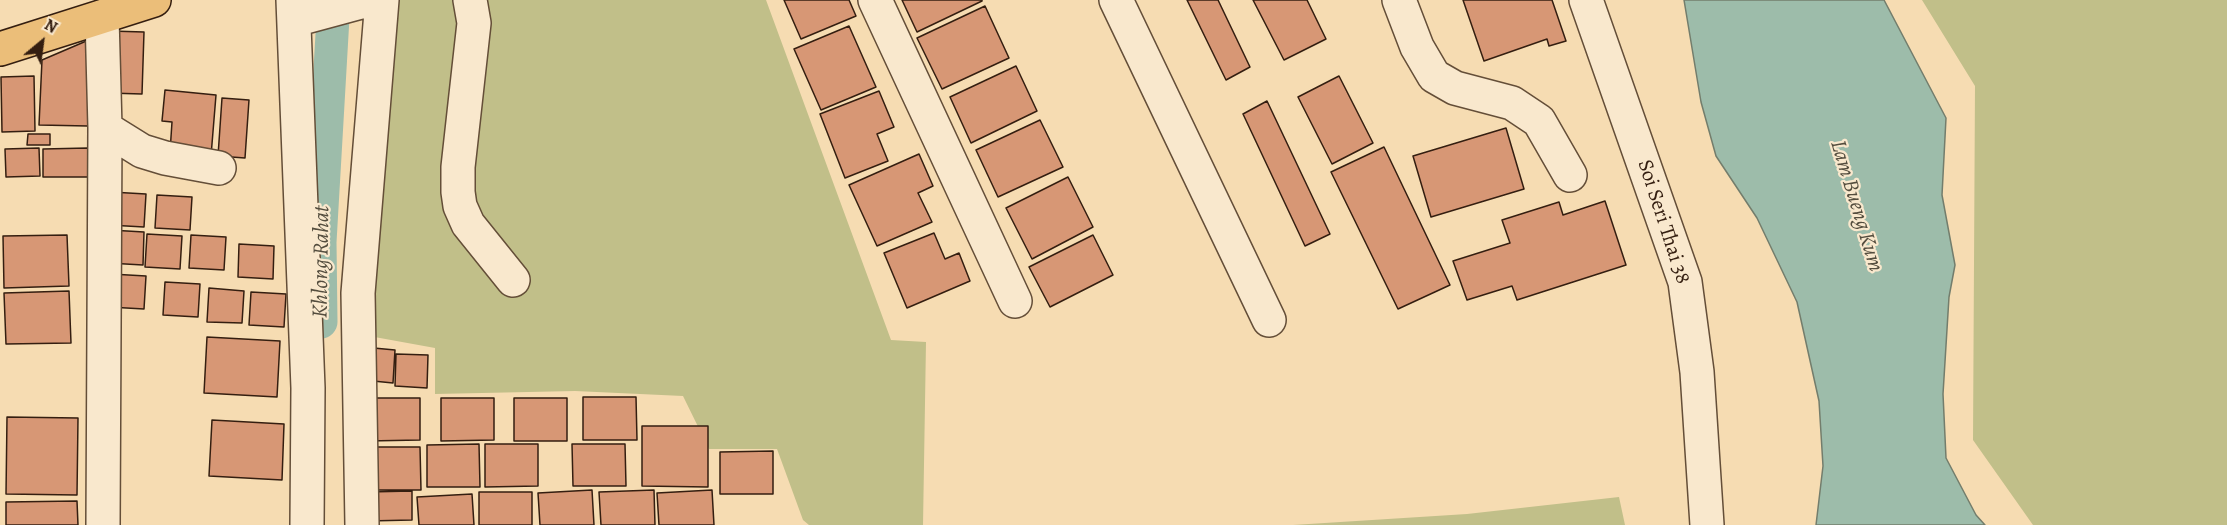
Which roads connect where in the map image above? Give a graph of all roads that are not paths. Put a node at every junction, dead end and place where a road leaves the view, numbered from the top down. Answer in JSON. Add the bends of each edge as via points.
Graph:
{"nodes":[{"id":1,"x":154,"y":0,"type":"edge"},
{"id":2,"x":368,"y":0,"type":"edge"},
{"id":3,"x":382,"y":0,"type":"edge"},
{"id":4,"x":470,"y":0,"type":"edge"},
{"id":5,"x":875,"y":0,"type":"edge"},
{"id":6,"x":1116,"y":0,"type":"edge"},
{"id":7,"x":1399,"y":0,"type":"edge"},
{"id":8,"x":1586,"y":0,"type":"edge"},
{"id":9,"x":296,"y":12,"type":"edge"},
{"id":10,"x":102,"y":17,"type":"junction"},
{"id":11,"x":0,"y":49,"type":"edge"},
{"id":12,"x":105,"y":128,"type":"junction"},
{"id":13,"x":219,"y":168,"type":"dead end"},
{"id":14,"x":1570,"y":175,"type":"dead end"},
{"id":15,"x":513,"y":280,"type":"dead end"},
{"id":16,"x":1015,"y":301,"type":"dead end"},
{"id":17,"x":1269,"y":320,"type":"dead end"},
{"id":18,"x":103,"y":525,"type":"edge"},
{"id":19,"x":307,"y":525,"type":"edge"},
{"id":20,"x":362,"y":525,"type":"edge"},
{"id":21,"x":1707,"y":525,"type":"edge"}],
"edges":[{"from":1,"to":10,"type":"main road"},
{"from":2,"to":9,"type":"street"},
{"from":3,"to":20,"type":"street","via":[[358,293]]},
{"from":4,"to":15,"type":"street","via":[[474,23],[458,167],[460,206],[468,224]]},
{"from":5,"to":16,"type":"street"},
{"from":6,"to":17,"type":"street"},
{"from":7,"to":14,"type":"street","via":[[1417,47],[1434,76],[1455,88],[1512,103],[1539,121]]},
{"from":8,"to":21,"type":"street","name":"Soi Seri Thai 38","via":[[1685,282],[1697,372]]},
{"from":9,"to":19,"type":"street","via":[[308,388]]},
{"from":10,"to":11,"type":"main road"},
{"from":10,"to":12,"type":"street"},
{"from":12,"to":13,"type":"street","via":[[142,151]]},
{"from":12,"to":18,"type":"street"}]}
